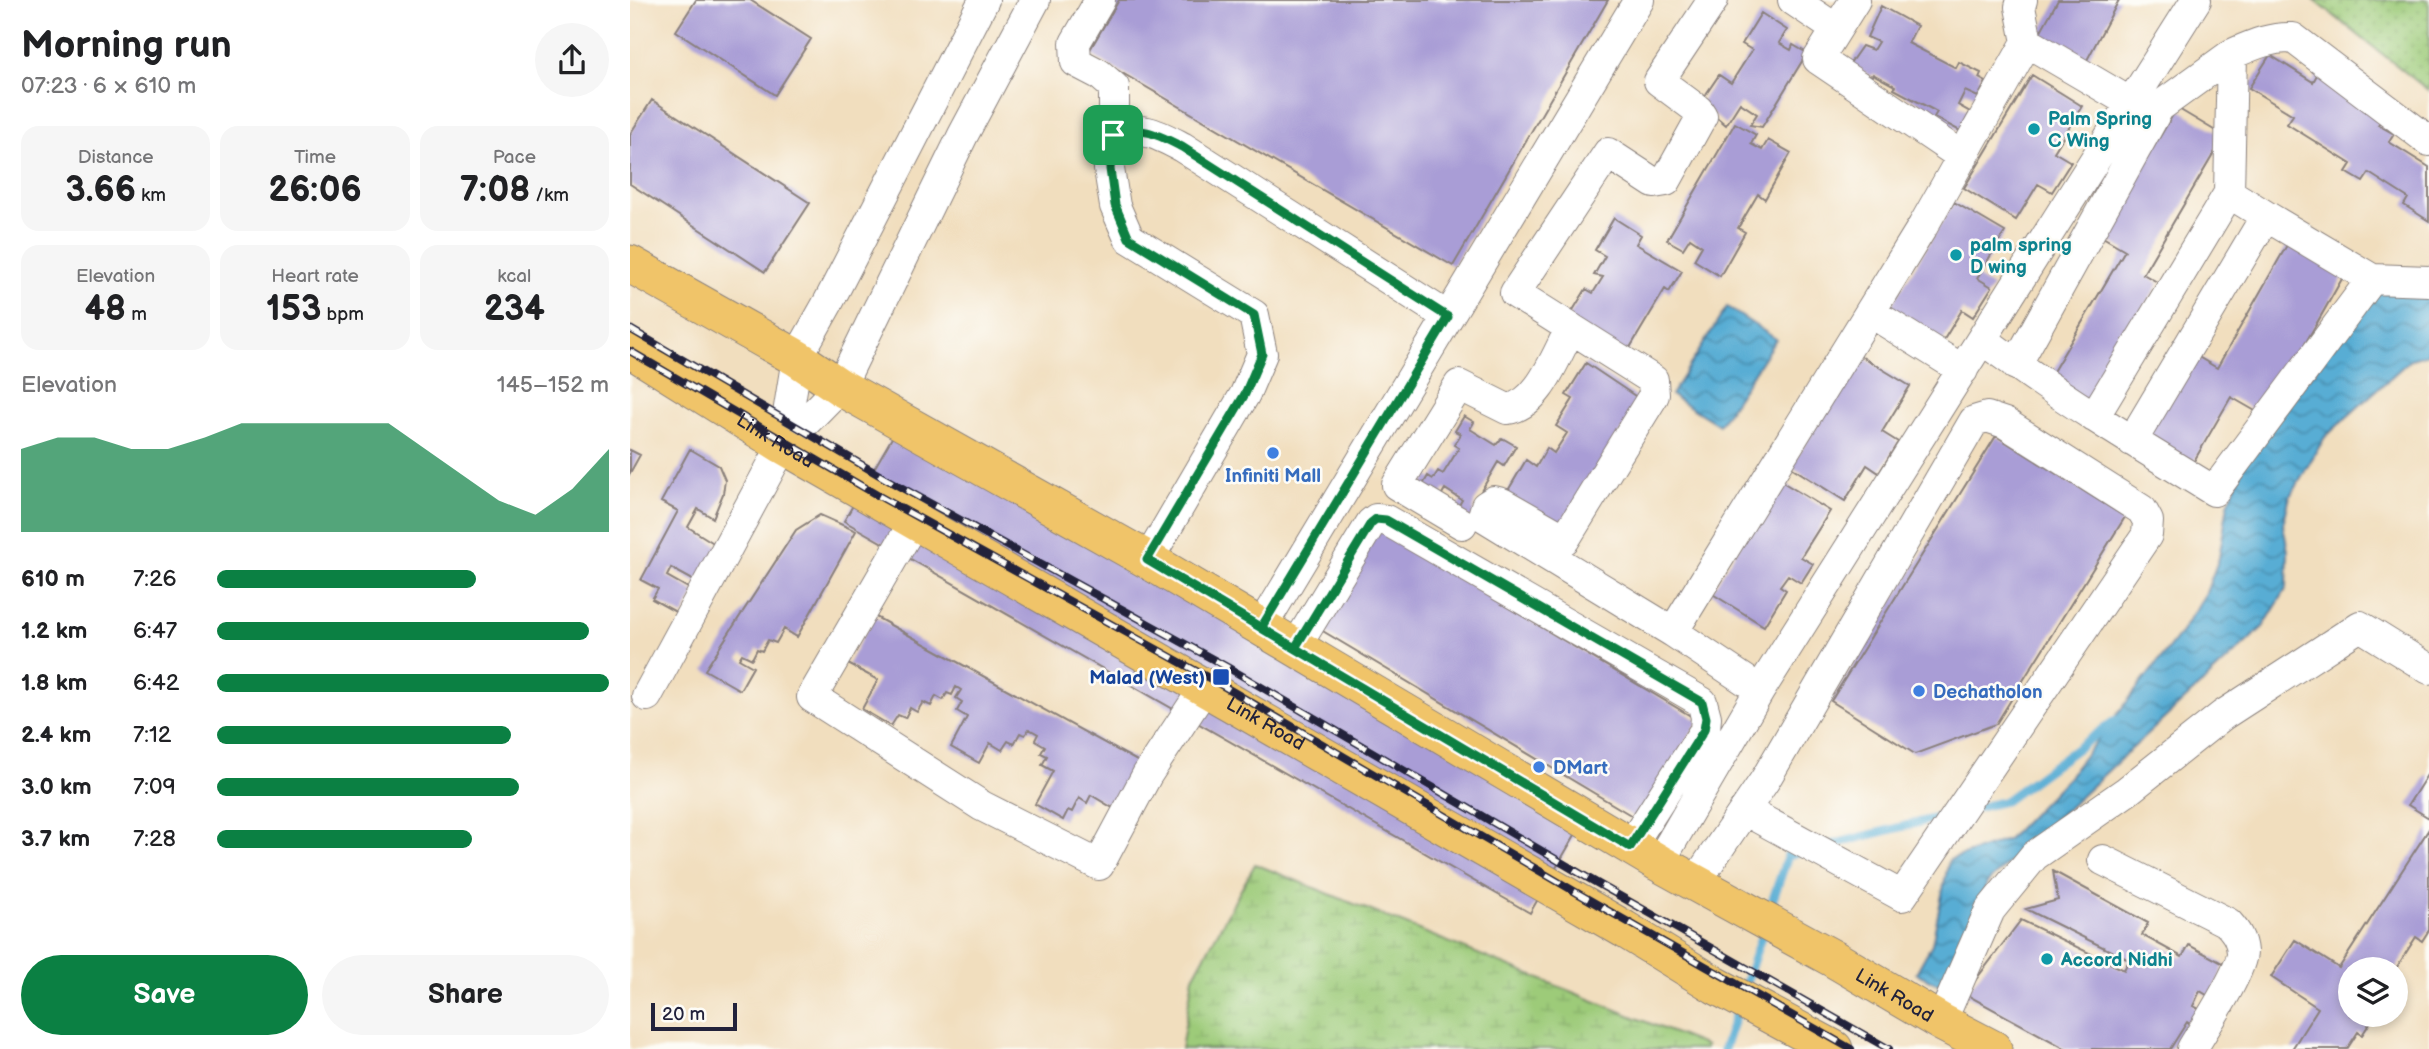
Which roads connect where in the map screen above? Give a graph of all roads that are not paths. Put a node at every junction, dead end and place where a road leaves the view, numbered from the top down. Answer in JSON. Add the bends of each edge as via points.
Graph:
{"nodes":[{"id":1,"x":984,"y":0,"type":"edge"},
{"id":2,"x":1035,"y":0,"type":"edge"},
{"id":3,"x":1101,"y":0,"type":"edge"},
{"id":4,"x":1639,"y":0,"type":"edge"},
{"id":5,"x":1713,"y":0,"type":"edge"},
{"id":6,"x":1793,"y":0,"type":"edge"},
{"id":7,"x":1855,"y":0,"type":"edge"},
{"id":8,"x":2022,"y":0,"type":"edge"},
{"id":9,"x":2196,"y":0,"type":"edge"},
{"id":10,"x":1836,"y":29,"type":"junction"},
{"id":11,"x":2027,"y":42,"type":"junction"},
{"id":12,"x":2232,"y":54,"type":"junction"},
{"id":13,"x":2131,"y":103,"type":"junction"},
{"id":14,"x":1113,"y":135,"type":"junction"},
{"id":15,"x":2429,"y":141,"type":"edge"},
{"id":16,"x":1963,"y":157,"type":"junction"},
{"id":17,"x":2229,"y":193,"type":"junction"},
{"id":18,"x":2266,"y":216,"type":"junction"},
{"id":19,"x":630,"y":264,"type":"edge"},
{"id":20,"x":2372,"y":279,"type":"junction"},
{"id":21,"x":2429,"y":281,"type":"edge"},
{"id":22,"x":1870,"y":312,"type":"junction"},
{"id":23,"x":1448,"y":317,"type":"junction"},
{"id":24,"x":1571,"y":328,"type":"junction"},
{"id":25,"x":1982,"y":340,"type":"junction"},
{"id":26,"x":630,"y":349,"type":"edge"},
{"id":27,"x":797,"y":358,"type":"junction"},
{"id":28,"x":2016,"y":365,"type":"junction"},
{"id":29,"x":1963,"y":370,"type":"junction"},
{"id":30,"x":840,"y":387,"type":"junction"},
{"id":31,"x":2094,"y":417,"type":"junction"},
{"id":32,"x":2132,"y":441,"type":"junction"},
{"id":33,"x":783,"y":445,"type":"junction"},
{"id":34,"x":915,"y":520,"type":"junction"},
{"id":35,"x":1462,"y":524,"type":"dead end"},
{"id":36,"x":1147,"y":560,"type":"junction"},
{"id":37,"x":1261,"y":628,"type":"junction"},
{"id":38,"x":1673,"y":632,"type":"junction"},
{"id":39,"x":1295,"y":648,"type":"junction"},
{"id":40,"x":2424,"y":666,"type":"edge"},
{"id":41,"x":1205,"y":687,"type":"junction"},
{"id":42,"x":1760,"y":690,"type":"junction"},
{"id":43,"x":646,"y":696,"type":"dead end"},
{"id":44,"x":1746,"y":811,"type":"junction"},
{"id":45,"x":1645,"y":855,"type":"junction"},
{"id":46,"x":2102,"y":860,"type":"dead end"},
{"id":47,"x":1703,"y":887,"type":"junction"},
{"id":48,"x":1941,"y":1021,"type":"junction"},
{"id":49,"x":1816,"y":1045,"type":"edge"},
{"id":50,"x":1993,"y":1049,"type":"edge"},
{"id":51,"x":2192,"y":1049,"type":"edge"}],
"edges":[{"from":1,"to":27,"type":"street"},
{"from":2,"to":30,"type":"street","via":[[963,135]]},
{"from":3,"to":14,"type":"street","via":[[1075,43],[1076,62],[1114,87]]},
{"from":4,"to":23,"type":"street"},
{"from":5,"to":24,"type":"street","via":[[1659,81],[1702,116],[1666,181],[1654,183],[1608,153],[1515,293]]},
{"from":6,"to":10,"type":"street"},
{"from":7,"to":10,"type":"street"},
{"from":8,"to":11,"type":"street"},
{"from":9,"to":13,"type":"street"},
{"from":10,"to":16,"type":"street","via":[[1818,59]]},
{"from":11,"to":13,"type":"street"},
{"from":11,"to":16,"type":"street"},
{"from":12,"to":15,"type":"street","via":[[2261,41],[2293,38]]},
{"from":12,"to":17,"type":"street"},
{"from":12,"to":28,"type":"street","via":[[2159,107]]},
{"from":13,"to":25,"type":"street"},
{"from":14,"to":23,"type":"street","via":[[1151,131],[1182,147]]},
{"from":14,"to":36,"type":"street","via":[[1110,169],[1115,205],[1129,238],[1254,315],[1262,354],[1245,394]]},
{"from":16,"to":22,"type":"street"},
{"from":17,"to":18,"type":"street"},
{"from":17,"to":31,"type":"street"},
{"from":18,"to":20,"type":"street"},
{"from":18,"to":32,"type":"street"},
{"from":19,"to":27,"type":"main road"},
{"from":20,"to":21,"type":"street"},
{"from":20,"to":32,"type":"street","via":[[2214,491]]},
{"from":22,"to":29,"type":"street"},
{"from":22,"to":38,"type":"street"},
{"from":23,"to":37,"type":"street"},
{"from":24,"to":35,"type":"street","via":[[1547,376],[1522,405],[1507,409],[1459,385],[1397,485]]},
{"from":24,"to":38,"type":"street","via":[[1653,380],[1654,394],[1565,539],[1503,503],[1494,501],[1486,506],[1483,516]]},
{"from":25,"to":28,"type":"street"},
{"from":25,"to":29,"type":"street"},
{"from":26,"to":33,"type":"main road","name":"Link Road"},
{"from":27,"to":30,"type":"main road"},
{"from":27,"to":33,"type":"street"},
{"from":28,"to":31,"type":"street"},
{"from":29,"to":42,"type":"street"},
{"from":30,"to":33,"type":"street"},
{"from":30,"to":36,"type":"main road"},
{"from":31,"to":32,"type":"street"},
{"from":33,"to":34,"type":"main road","name":"Link Road"},
{"from":33,"to":43,"type":"street"},
{"from":34,"to":41,"type":"main road","name":"Link Road"},
{"from":34,"to":41,"type":"street","via":[[812,697],[982,806],[1099,865],[1147,775]]},
{"from":36,"to":37,"type":"main road"},
{"from":37,"to":39,"type":"main road"},
{"from":38,"to":42,"type":"street"},
{"from":39,"to":45,"type":"main road"},
{"from":39,"to":45,"type":"street","via":[[1371,523],[1386,520],[1702,702],[1704,730]]},
{"from":40,"to":48,"type":"street","via":[[2360,626],[2223,715],[2127,791],[2034,856],[1990,910]]},
{"from":41,"to":49,"type":"main road","name":"Link Road"},
{"from":42,"to":45,"type":"street"},
{"from":44,"to":44,"type":"street","via":[[1974,421],[1987,417],[2004,423],[2142,510],[2148,521],[2147,536],[1902,897]]},
{"from":44,"to":47,"type":"street"},
{"from":45,"to":47,"type":"main road"},
{"from":46,"to":51,"type":"street","via":[[2228,923],[2240,937],[2242,954],[2237,970]]},
{"from":47,"to":48,"type":"main road","name":"Link Road"},
{"from":48,"to":50,"type":"main road","name":"Link Road"}]}
